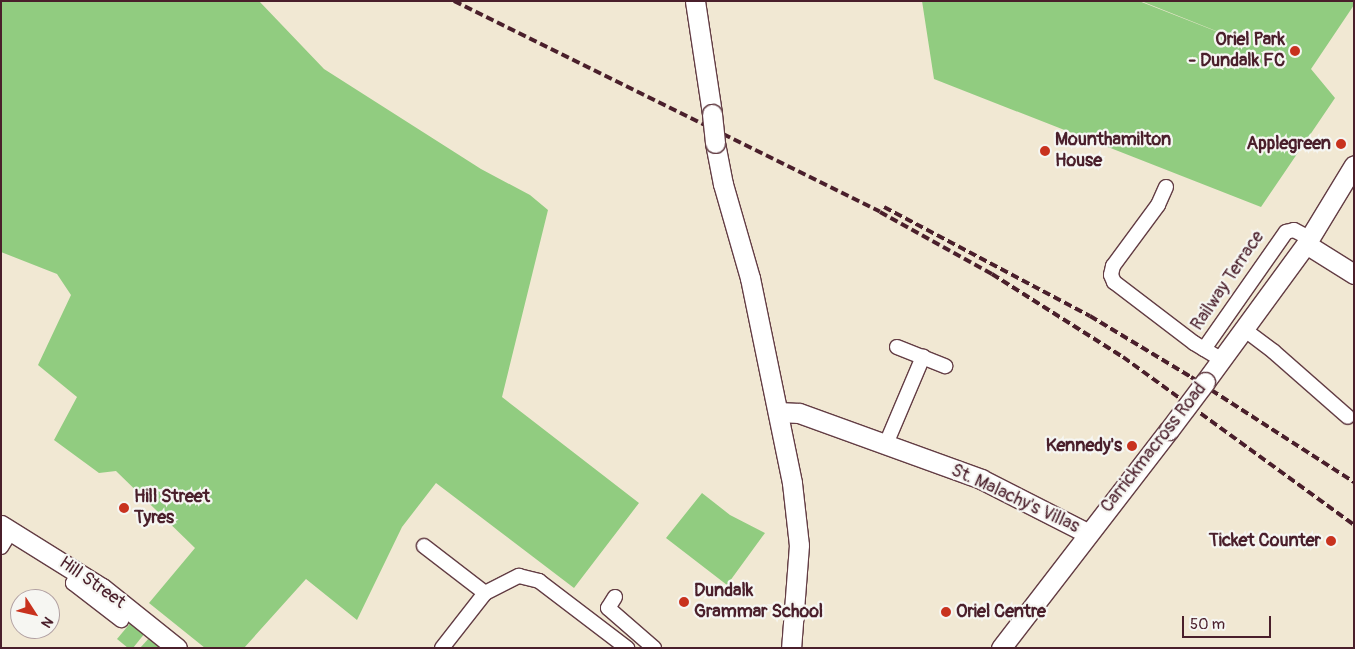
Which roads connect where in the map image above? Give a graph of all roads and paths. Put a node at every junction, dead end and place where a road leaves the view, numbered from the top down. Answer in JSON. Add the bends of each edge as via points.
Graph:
{"nodes":[{"id":1,"x":695,"y":1,"type":"edge"},
{"id":2,"x":1354,"y":165,"type":"edge"},
{"id":3,"x":1166,"y":187,"type":"dead end"},
{"id":4,"x":1307,"y":241,"type":"junction"},
{"id":5,"x":1354,"y":274,"type":"edge"},
{"id":6,"x":1245,"y":330,"type":"junction"},
{"id":7,"x":897,"y":347,"type":"dead end"},
{"id":8,"x":1204,"y":349,"type":"junction"},
{"id":9,"x":922,"y":357,"type":"junction"},
{"id":10,"x":1221,"y":361,"type":"junction"},
{"id":11,"x":945,"y":366,"type":"dead end"},
{"id":12,"x":778,"y":412,"type":"junction"},
{"id":13,"x":1348,"y":417,"type":"dead end"},
{"id":14,"x":886,"y":444,"type":"junction"},
{"id":15,"x":6,"y":528,"type":"edge"},
{"id":16,"x":1087,"y":533,"type":"junction"},
{"id":17,"x":424,"y":546,"type":"dead end"},
{"id":18,"x":1,"y":547,"type":"edge"},
{"id":19,"x":80,"y":572,"type":"junction"},
{"id":20,"x":485,"y":593,"type":"junction"},
{"id":21,"x":614,"y":597,"type":"dead end"},
{"id":22,"x":122,"y":620,"type":"dead end"},
{"id":23,"x":1014,"y":639,"type":"edge"},
{"id":24,"x":177,"y":648,"type":"edge"},
{"id":25,"x":442,"y":648,"type":"edge"},
{"id":26,"x":627,"y":648,"type":"edge"},
{"id":27,"x":654,"y":648,"type":"edge"},
{"id":28,"x":791,"y":648,"type":"edge"},
{"id":29,"x":1001,"y":648,"type":"edge"}],
"edges":[{"from":1,"to":12,"type":"main road","bridge":true,"via":[[723,184],[750,278]]},
{"from":2,"to":4,"type":"main road"},
{"from":3,"to":8,"type":"street","via":[[1158,205],[1113,266],[1111,275],[1114,282]]},
{"from":4,"to":5,"type":"main road"},
{"from":4,"to":6,"type":"main road"},
{"from":4,"to":8,"type":"street","name":"Railway Terrace","via":[[1294,230],[1286,232]]},
{"from":6,"to":10,"type":"main road","name":"Carrickmacross Road"},
{"from":6,"to":13,"type":"street"},
{"from":7,"to":9,"type":"street"},
{"from":8,"to":10,"type":"street"},
{"from":9,"to":11,"type":"street"},
{"from":9,"to":14,"type":"street"},
{"from":10,"to":16,"type":"main road","name":"Carrickmacross Road","bridge":true},
{"from":12,"to":14,"type":"main road","name":"St. Malachy's Villas","via":[[799,413]]},
{"from":12,"to":28,"type":"main road","via":[[792,483],[799,545]]},
{"from":14,"to":16,"type":"main road","name":"St. Malachy's Villas","via":[[987,482]]},
{"from":15,"to":18,"type":"street"},
{"from":15,"to":19,"type":"main road","name":"Hill Street"},
{"from":16,"to":23,"type":"main road","name":"Carrickmacross Road"},
{"from":17,"to":20,"type":"street"},
{"from":19,"to":22,"type":"street","via":[[73,583]]},
{"from":19,"to":24,"type":"main road","name":"Hill Street"},
{"from":20,"to":25,"type":"street"},
{"from":20,"to":26,"type":"street","via":[[519,576],[529,576]]},
{"from":21,"to":27,"type":"street","via":[[608,608]]},
{"from":23,"to":29,"type":"main road","name":"Carrickmacross Road"}]}
